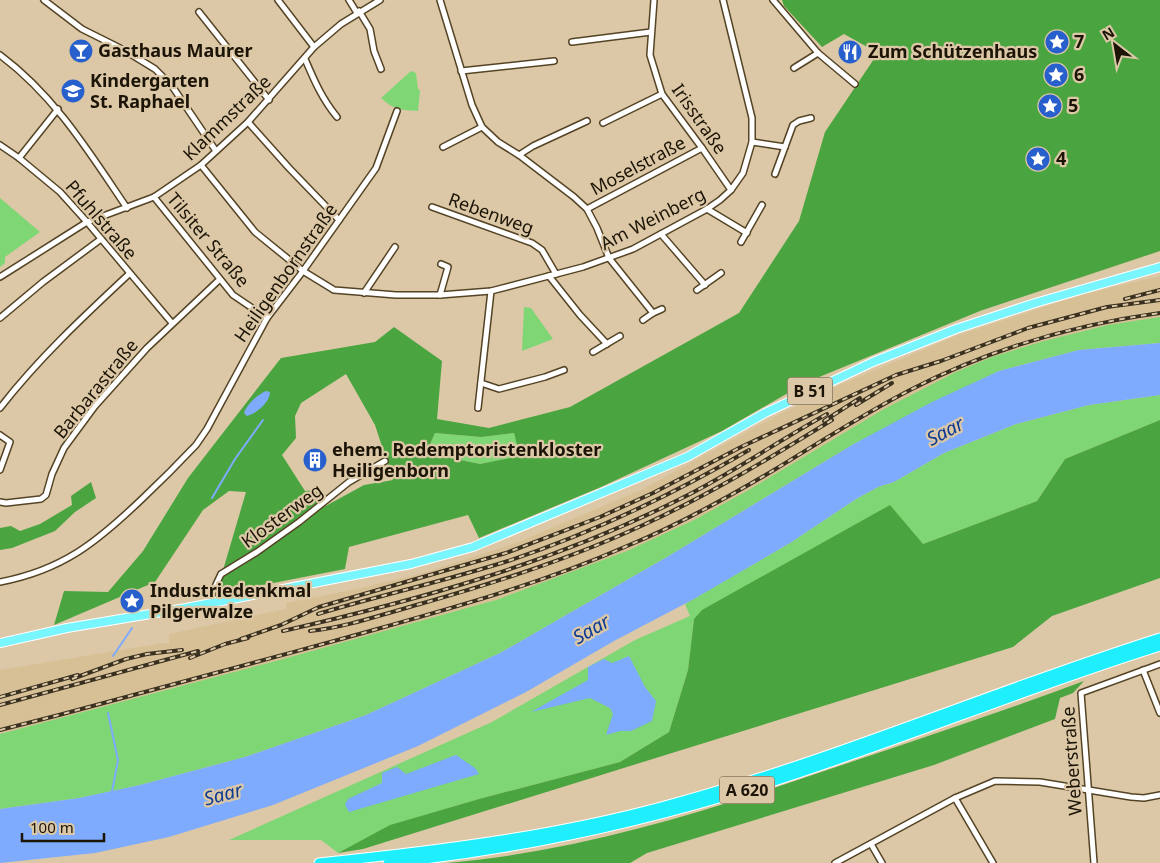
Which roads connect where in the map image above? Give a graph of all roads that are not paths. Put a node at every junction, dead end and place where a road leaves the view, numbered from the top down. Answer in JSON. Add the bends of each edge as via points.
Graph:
{"nodes":[{"id":1,"x":44,"y":0,"type":"edge"},
{"id":2,"x":278,"y":0,"type":"edge"},
{"id":3,"x":350,"y":0,"type":"edge"},
{"id":4,"x":380,"y":0,"type":"edge"},
{"id":5,"x":440,"y":0,"type":"edge"},
{"id":6,"x":654,"y":0,"type":"edge"},
{"id":7,"x":723,"y":0,"type":"edge"},
{"id":8,"x":773,"y":0,"type":"edge"},
{"id":9,"x":199,"y":12,"type":"dead end"},
{"id":10,"x":358,"y":12,"type":"junction"},
{"id":11,"x":651,"y":32,"type":"junction"},
{"id":12,"x":572,"y":42,"type":"dead end"},
{"id":13,"x":314,"y":47,"type":"junction"},
{"id":14,"x":0,"y":54,"type":"edge"},
{"id":15,"x":818,"y":54,"type":"junction"},
{"id":16,"x":305,"y":59,"type":"junction"},
{"id":17,"x":554,"y":61,"type":"dead end"},
{"id":18,"x":794,"y":68,"type":"dead end"},
{"id":19,"x":381,"y":69,"type":"dead end"},
{"id":20,"x":461,"y":71,"type":"junction"},
{"id":21,"x":854,"y":84,"type":"dead end"},
{"id":22,"x":662,"y":94,"type":"junction"},
{"id":23,"x":269,"y":100,"type":"junction"},
{"id":24,"x":58,"y":109,"type":"junction"},
{"id":25,"x":397,"y":111,"type":"dead end"},
{"id":26,"x":337,"y":117,"type":"dead end"},
{"id":27,"x":811,"y":118,"type":"dead end"},
{"id":28,"x":587,"y":121,"type":"dead end"},
{"id":29,"x":248,"y":122,"type":"junction"},
{"id":30,"x":603,"y":123,"type":"dead end"},
{"id":31,"x":482,"y":128,"type":"junction"},
{"id":32,"x":752,"y":142,"type":"junction"},
{"id":33,"x":0,"y":145,"type":"edge"},
{"id":34,"x":444,"y":147,"type":"dead end"},
{"id":35,"x":785,"y":147,"type":"junction"},
{"id":36,"x":702,"y":148,"type":"junction"},
{"id":37,"x":216,"y":151,"type":"junction"},
{"id":38,"x":519,"y":155,"type":"junction"},
{"id":39,"x":19,"y":158,"type":"junction"},
{"id":40,"x":201,"y":165,"type":"junction"},
{"id":41,"x":775,"y":174,"type":"dead end"},
{"id":42,"x":731,"y":190,"type":"junction"},
{"id":43,"x":154,"y":197,"type":"junction"},
{"id":44,"x":762,"y":205,"type":"dead end"},
{"id":45,"x":432,"y":207,"type":"dead end"},
{"id":46,"x":127,"y":208,"type":"junction"},
{"id":47,"x":586,"y":208,"type":"junction"},
{"id":48,"x":707,"y":209,"type":"junction"},
{"id":49,"x":339,"y":220,"type":"junction"},
{"id":50,"x":87,"y":222,"type":"junction"},
{"id":51,"x":747,"y":233,"type":"junction"},
{"id":52,"x":661,"y":234,"type":"junction"},
{"id":53,"x":101,"y":239,"type":"junction"},
{"id":54,"x":741,"y":242,"type":"dead end"},
{"id":55,"x":395,"y":247,"type":"dead end"},
{"id":56,"x":609,"y":258,"type":"junction"},
{"id":57,"x":441,"y":264,"type":"dead end"},
{"id":58,"x":1160,"y":267,"type":"edge"},
{"id":59,"x":303,"y":271,"type":"junction"},
{"id":60,"x":721,"y":273,"type":"dead end"},
{"id":61,"x":129,"y":274,"type":"junction"},
{"id":62,"x":556,"y":274,"type":"junction"},
{"id":63,"x":549,"y":276,"type":"junction"},
{"id":64,"x":0,"y":277,"type":"edge"},
{"id":65,"x":219,"y":280,"type":"junction"},
{"id":66,"x":705,"y":285,"type":"junction"},
{"id":67,"x":697,"y":290,"type":"dead end"},
{"id":68,"x":491,"y":291,"type":"junction"},
{"id":69,"x":364,"y":293,"type":"junction"},
{"id":70,"x":440,"y":295,"type":"junction"},
{"id":71,"x":662,"y":310,"type":"dead end"},
{"id":72,"x":653,"y":313,"type":"junction"},
{"id":73,"x":0,"y":318,"type":"edge"},
{"id":74,"x":267,"y":318,"type":"junction"},
{"id":75,"x":643,"y":320,"type":"dead end"},
{"id":76,"x":172,"y":323,"type":"junction"},
{"id":77,"x":620,"y":336,"type":"dead end"},
{"id":78,"x":607,"y":344,"type":"junction"},
{"id":79,"x":594,"y":352,"type":"dead end"},
{"id":80,"x":564,"y":370,"type":"dead end"},
{"id":81,"x":481,"y":383,"type":"junction"},
{"id":82,"x":0,"y":408,"type":"edge"},
{"id":83,"x":478,"y":408,"type":"dead end"},
{"id":84,"x":0,"y":435,"type":"edge"},
{"id":85,"x":384,"y":461,"type":"dead end"},
{"id":86,"x":0,"y":470,"type":"edge"},
{"id":87,"x":0,"y":502,"type":"edge"},
{"id":88,"x":0,"y":582,"type":"edge"},
{"id":89,"x":209,"y":604,"type":"junction"},
{"id":90,"x":1160,"y":638,"type":"edge"},
{"id":91,"x":0,"y":643,"type":"edge"},
{"id":92,"x":1160,"y":646,"type":"edge"},
{"id":93,"x":1160,"y":664,"type":"edge"},
{"id":94,"x":1143,"y":670,"type":"junction"},
{"id":95,"x":1160,"y":713,"type":"edge"},
{"id":96,"x":1088,"y":789,"type":"junction"},
{"id":97,"x":1160,"y":795,"type":"edge"},
{"id":98,"x":955,"y":798,"type":"junction"},
{"id":99,"x":872,"y":844,"type":"junction"},
{"id":100,"x":401,"y":858,"type":"junction"},
{"id":101,"x":319,"y":863,"type":"edge"},
{"id":102,"x":388,"y":863,"type":"edge"},
{"id":103,"x":835,"y":863,"type":"edge"},
{"id":104,"x":882,"y":863,"type":"edge"},
{"id":105,"x":993,"y":863,"type":"edge"},
{"id":106,"x":1094,"y":863,"type":"edge"}],
"edges":[{"from":1,"to":37,"type":"street","via":[[82,29],[155,69],[172,86]]},
{"from":2,"to":13,"type":"street"},
{"from":3,"to":10,"type":"street"},
{"from":4,"to":10,"type":"street","name":"Klammstraße"},
{"from":5,"to":20,"type":"street"},
{"from":6,"to":11,"type":"street","name":"Irisstraße"},
{"from":7,"to":32,"type":"street","name":"Am Weinberg","via":[[752,118]]},
{"from":8,"to":15,"type":"street"},
{"from":9,"to":23,"type":"street"},
{"from":10,"to":13,"type":"street","name":"Klammstraße"},
{"from":10,"to":19,"type":"street","via":[[370,29]]},
{"from":11,"to":12,"type":"street"},
{"from":11,"to":22,"type":"street","name":"Irisstraße","via":[[650,55]]},
{"from":13,"to":16,"type":"street","name":"Klammstraße"},
{"from":14,"to":24,"type":"street"},
{"from":15,"to":18,"type":"street"},
{"from":15,"to":21,"type":"street"},
{"from":16,"to":23,"type":"street","name":"Klammstraße"},
{"from":16,"to":26,"type":"street","via":[[318,89]]},
{"from":17,"to":20,"type":"street"},
{"from":20,"to":31,"type":"street"},
{"from":22,"to":30,"type":"street"},
{"from":22,"to":36,"type":"street","name":"Irisstraße"},
{"from":23,"to":29,"type":"street","name":"Klammstraße"},
{"from":24,"to":39,"type":"street"},
{"from":24,"to":46,"type":"street"},
{"from":25,"to":49,"type":"street","name":"Heiligenbornstraße","via":[[376,168]]},
{"from":27,"to":35,"type":"street","via":[[793,125]]},
{"from":28,"to":38,"type":"street"},
{"from":29,"to":37,"type":"street","name":"Klammstraße"},
{"from":29,"to":49,"type":"street"},
{"from":31,"to":34,"type":"street"},
{"from":31,"to":38,"type":"street"},
{"from":32,"to":35,"type":"street"},
{"from":32,"to":42,"type":"street","name":"Am Weinberg","via":[[743,173]]},
{"from":33,"to":39,"type":"street","name":"Pfuhlstraße"},
{"from":35,"to":41,"type":"street"},
{"from":36,"to":42,"type":"street","name":"Irisstraße"},
{"from":36,"to":47,"type":"street","name":"Moselstraße"},
{"from":37,"to":40,"type":"street","name":"Klammstraße"},
{"from":38,"to":47,"type":"street"},
{"from":39,"to":50,"type":"street","name":"Pfuhlstraße","via":[[60,192]]},
{"from":40,"to":43,"type":"street","name":"Klammstraße"},
{"from":40,"to":59,"type":"street","name":"Am Weinberg","via":[[255,232]]},
{"from":42,"to":48,"type":"street","name":"Am Weinberg"},
{"from":43,"to":46,"type":"street","name":"Klammstraße"},
{"from":43,"to":65,"type":"street","name":"Tilsiter Straße"},
{"from":44,"to":51,"type":"street"},
{"from":45,"to":62,"type":"street","name":"Rebenweg","via":[[532,243],[542,250]]},
{"from":46,"to":50,"type":"street","name":"Klammstraße"},
{"from":47,"to":56,"type":"street"},
{"from":48,"to":51,"type":"street"},
{"from":48,"to":52,"type":"street","name":"Am Weinberg"},
{"from":49,"to":59,"type":"street","name":"Heiligenbornstraße"},
{"from":50,"to":53,"type":"street","name":"Pfuhlstraße"},
{"from":50,"to":64,"type":"street","name":"Klammstraße"},
{"from":51,"to":54,"type":"street"},
{"from":52,"to":56,"type":"street","name":"Am Weinberg"},
{"from":52,"to":66,"type":"street"},
{"from":53,"to":61,"type":"street","name":"Pfuhlstraße"},
{"from":53,"to":73,"type":"street"},
{"from":55,"to":69,"type":"street"},
{"from":56,"to":62,"type":"street","name":"Am Weinberg"},
{"from":56,"to":72,"type":"street"},
{"from":57,"to":70,"type":"street","via":[[448,267]]},
{"from":58,"to":89,"type":"main road","number":"B 51","via":[[956,329],[873,362],[765,413],[687,457],[473,547],[412,564]]},
{"from":59,"to":69,"type":"street","name":"Am Weinberg","via":[[334,290]]},
{"from":59,"to":74,"type":"street","name":"Heiligenbornstraße"},
{"from":60,"to":66,"type":"street"},
{"from":61,"to":76,"type":"street","name":"Pfuhlstraße"},
{"from":61,"to":82,"type":"street","via":[[68,332]]},
{"from":62,"to":63,"type":"street","name":"Am Weinberg"},
{"from":63,"to":68,"type":"street","name":"Am Weinberg"},
{"from":63,"to":78,"type":"street"},
{"from":65,"to":74,"type":"street","name":"Tilsiter Straße","via":[[233,295]]},
{"from":65,"to":76,"type":"street","name":"Barbarastraße"},
{"from":66,"to":67,"type":"street"},
{"from":68,"to":70,"type":"street","name":"Am Weinberg"},
{"from":68,"to":81,"type":"street"},
{"from":69,"to":70,"type":"street","name":"Am Weinberg"},
{"from":71,"to":72,"type":"street"},
{"from":72,"to":75,"type":"street"},
{"from":74,"to":88,"type":"street","name":"Heiligenbornstraße","via":[[202,438],[187,455],[114,526],[85,549],[31,575]]},
{"from":76,"to":87,"type":"street","name":"Barbarastraße","via":[[146,348],[72,436],[58,460],[46,495],[41,499]]},
{"from":77,"to":78,"type":"street"},
{"from":78,"to":79,"type":"street"},
{"from":80,"to":81,"type":"street","via":[[499,389]]},
{"from":81,"to":83,"type":"street"},
{"from":84,"to":86,"type":"street","via":[[10,442]]},
{"from":85,"to":89,"type":"street","name":"Klosterweg","via":[[349,482],[299,522],[222,574]]},
{"from":89,"to":91,"type":"main road","number":"B 51"},
{"from":90,"to":100,"type":"highway","number":"A 620","via":[[827,756],[689,800],[535,835]]},
{"from":92,"to":100,"type":"highway","number":"A 620","via":[[819,766],[690,806],[536,842]]},
{"from":93,"to":94,"type":"street"},
{"from":94,"to":95,"type":"street"},
{"from":94,"to":96,"type":"street","name":"Weberstraße","via":[[1081,693]]},
{"from":96,"to":97,"type":"street","via":[[1131,797]]},
{"from":96,"to":98,"type":"street","via":[[1040,782],[995,781]]},
{"from":96,"to":106,"type":"street","name":"Weberstraße"},
{"from":98,"to":99,"type":"street"},
{"from":98,"to":105,"type":"street"},
{"from":99,"to":103,"type":"street"},
{"from":99,"to":104,"type":"street"},
{"from":100,"to":101,"type":"highway","number":"A 620"},
{"from":100,"to":102,"type":"highway","number":"A 620"}]}
